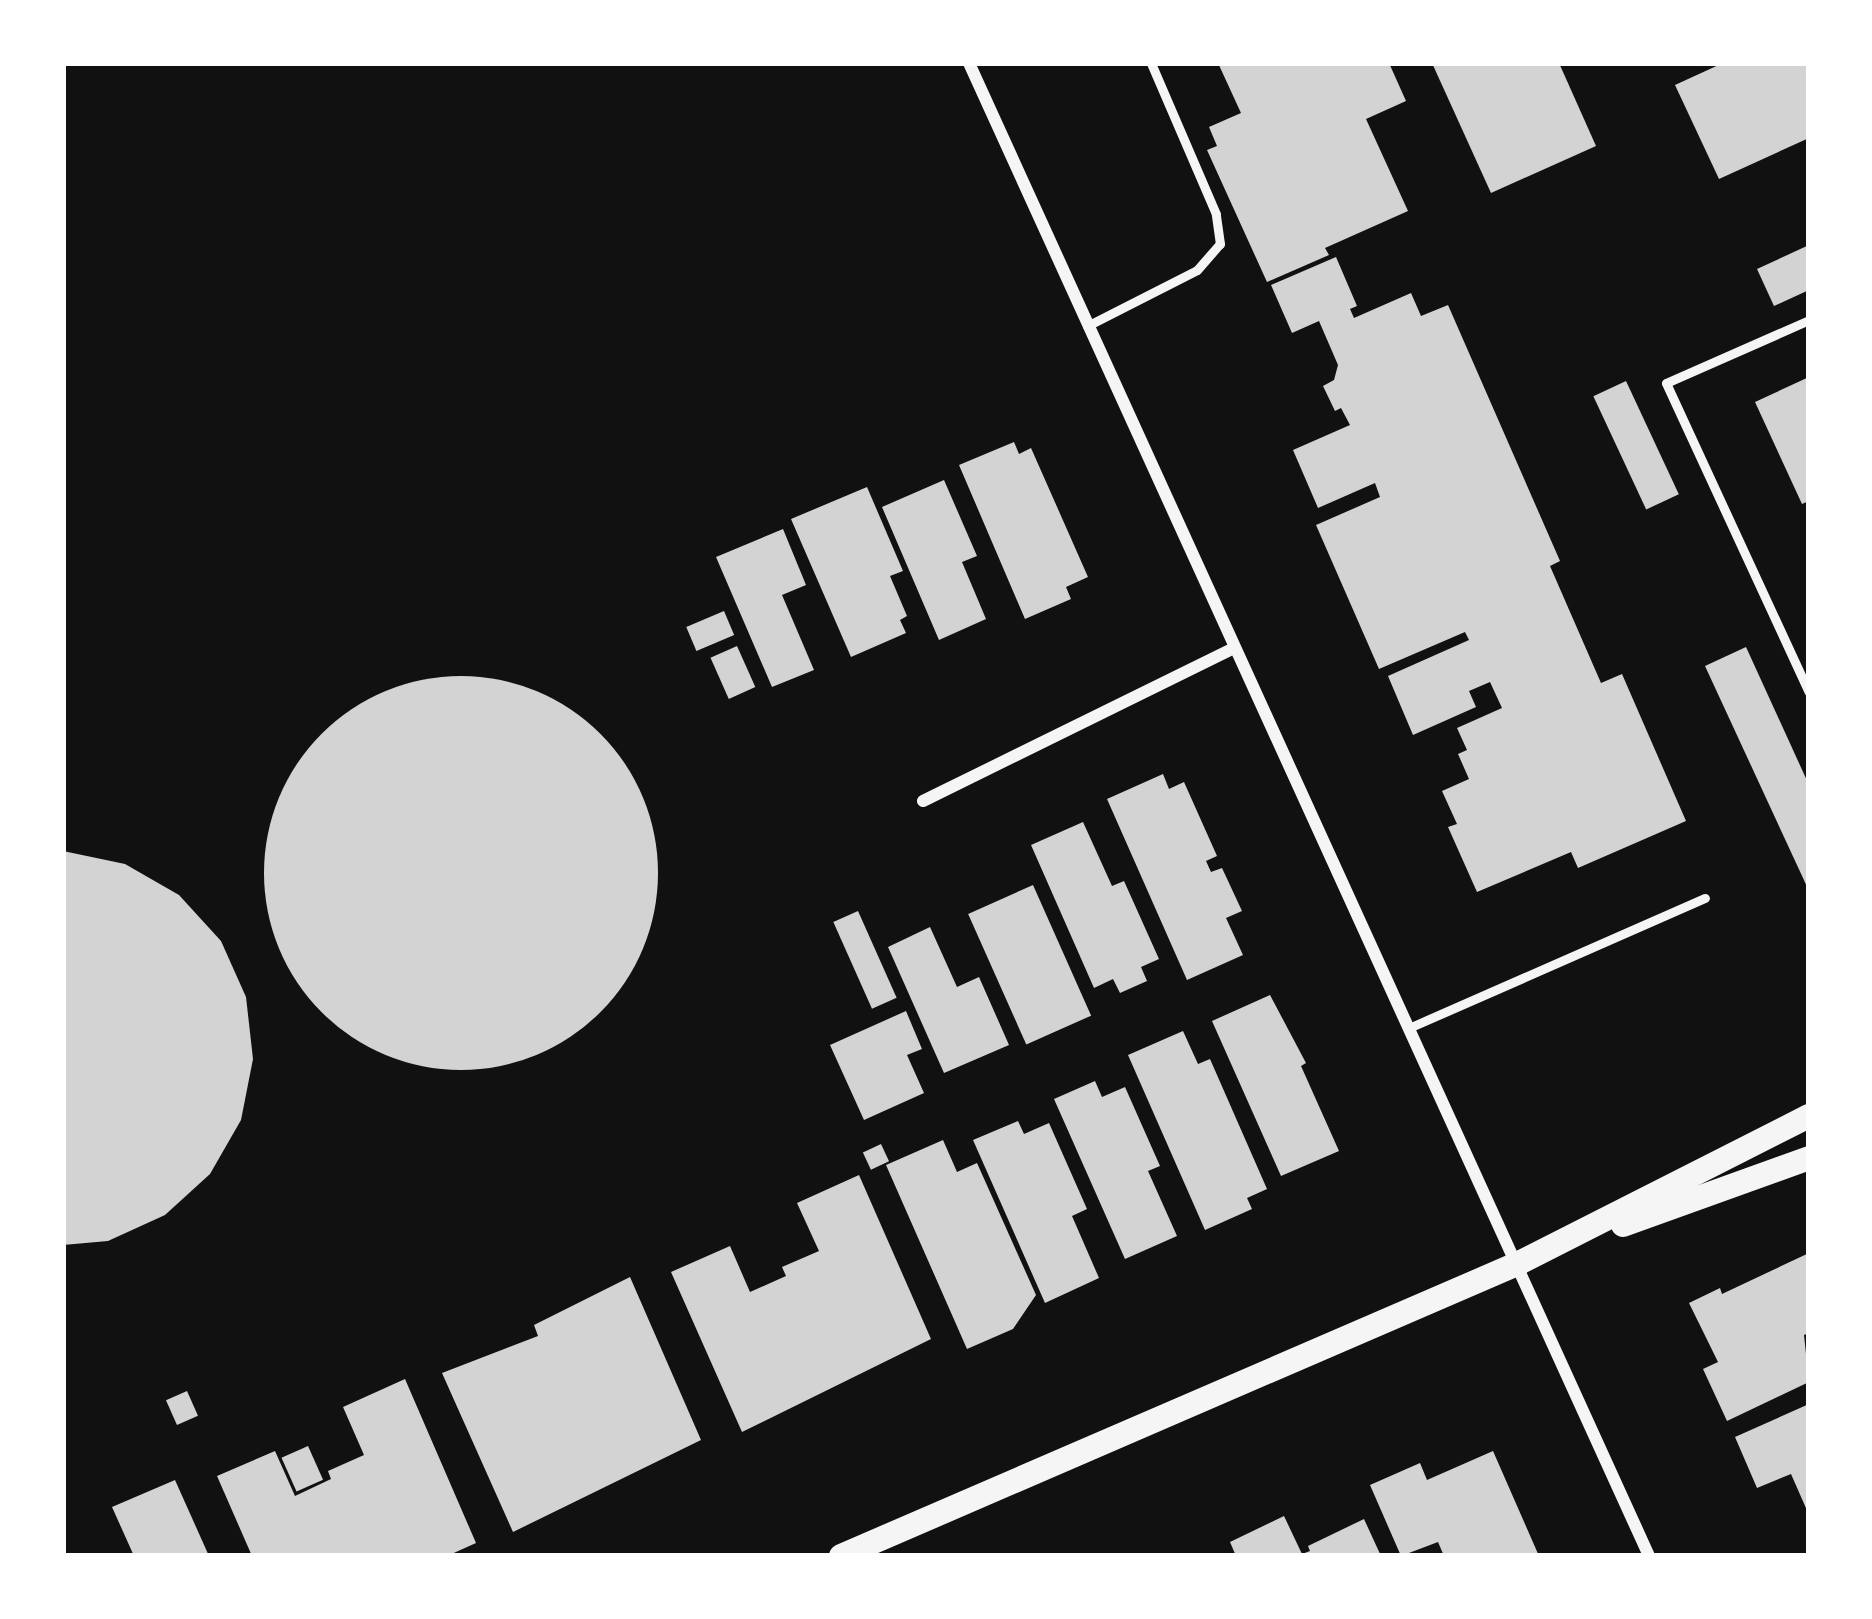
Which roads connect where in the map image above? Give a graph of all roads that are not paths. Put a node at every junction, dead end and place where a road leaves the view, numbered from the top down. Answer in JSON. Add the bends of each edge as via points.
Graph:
{"nodes":[{"id":1,"x":968,"y":63,"type":"edge"},
{"id":2,"x":1150,"y":63,"type":"edge"},
{"id":3,"x":1809,"y":320,"type":"edge"},
{"id":4,"x":1087,"y":326,"type":"junction"},
{"id":5,"x":1234,"y":648,"type":"junction"},
{"id":6,"x":1809,"y":692,"type":"edge"},
{"id":7,"x":923,"y":802,"type":"dead end"},
{"id":8,"x":1705,"y":898,"type":"dead end"},
{"id":9,"x":1411,"y":1027,"type":"junction"},
{"id":10,"x":1809,"y":1116,"type":"edge"},
{"id":11,"x":1809,"y":1157,"type":"edge"},
{"id":12,"x":1519,"y":1262,"type":"junction"},
{"id":13,"x":841,"y":1556,"type":"edge"},
{"id":14,"x":1649,"y":1556,"type":"edge"}],
"edges":[{"from":1,"to":4,"type":"street"},
{"from":2,"to":4,"type":"lane","via":[[1216,214],[1220,244],[1197,270]]},
{"from":3,"to":6,"type":"lane","via":[[1666,383]]},
{"from":4,"to":5,"type":"street"},
{"from":5,"to":7,"type":"street"},
{"from":5,"to":9,"type":"street"},
{"from":8,"to":9,"type":"lane"},
{"from":9,"to":12,"type":"street"},
{"from":10,"to":12,"type":"main road"},
{"from":11,"to":12,"type":"main road"},
{"from":12,"to":13,"type":"main road"},
{"from":12,"to":14,"type":"street"}]}
